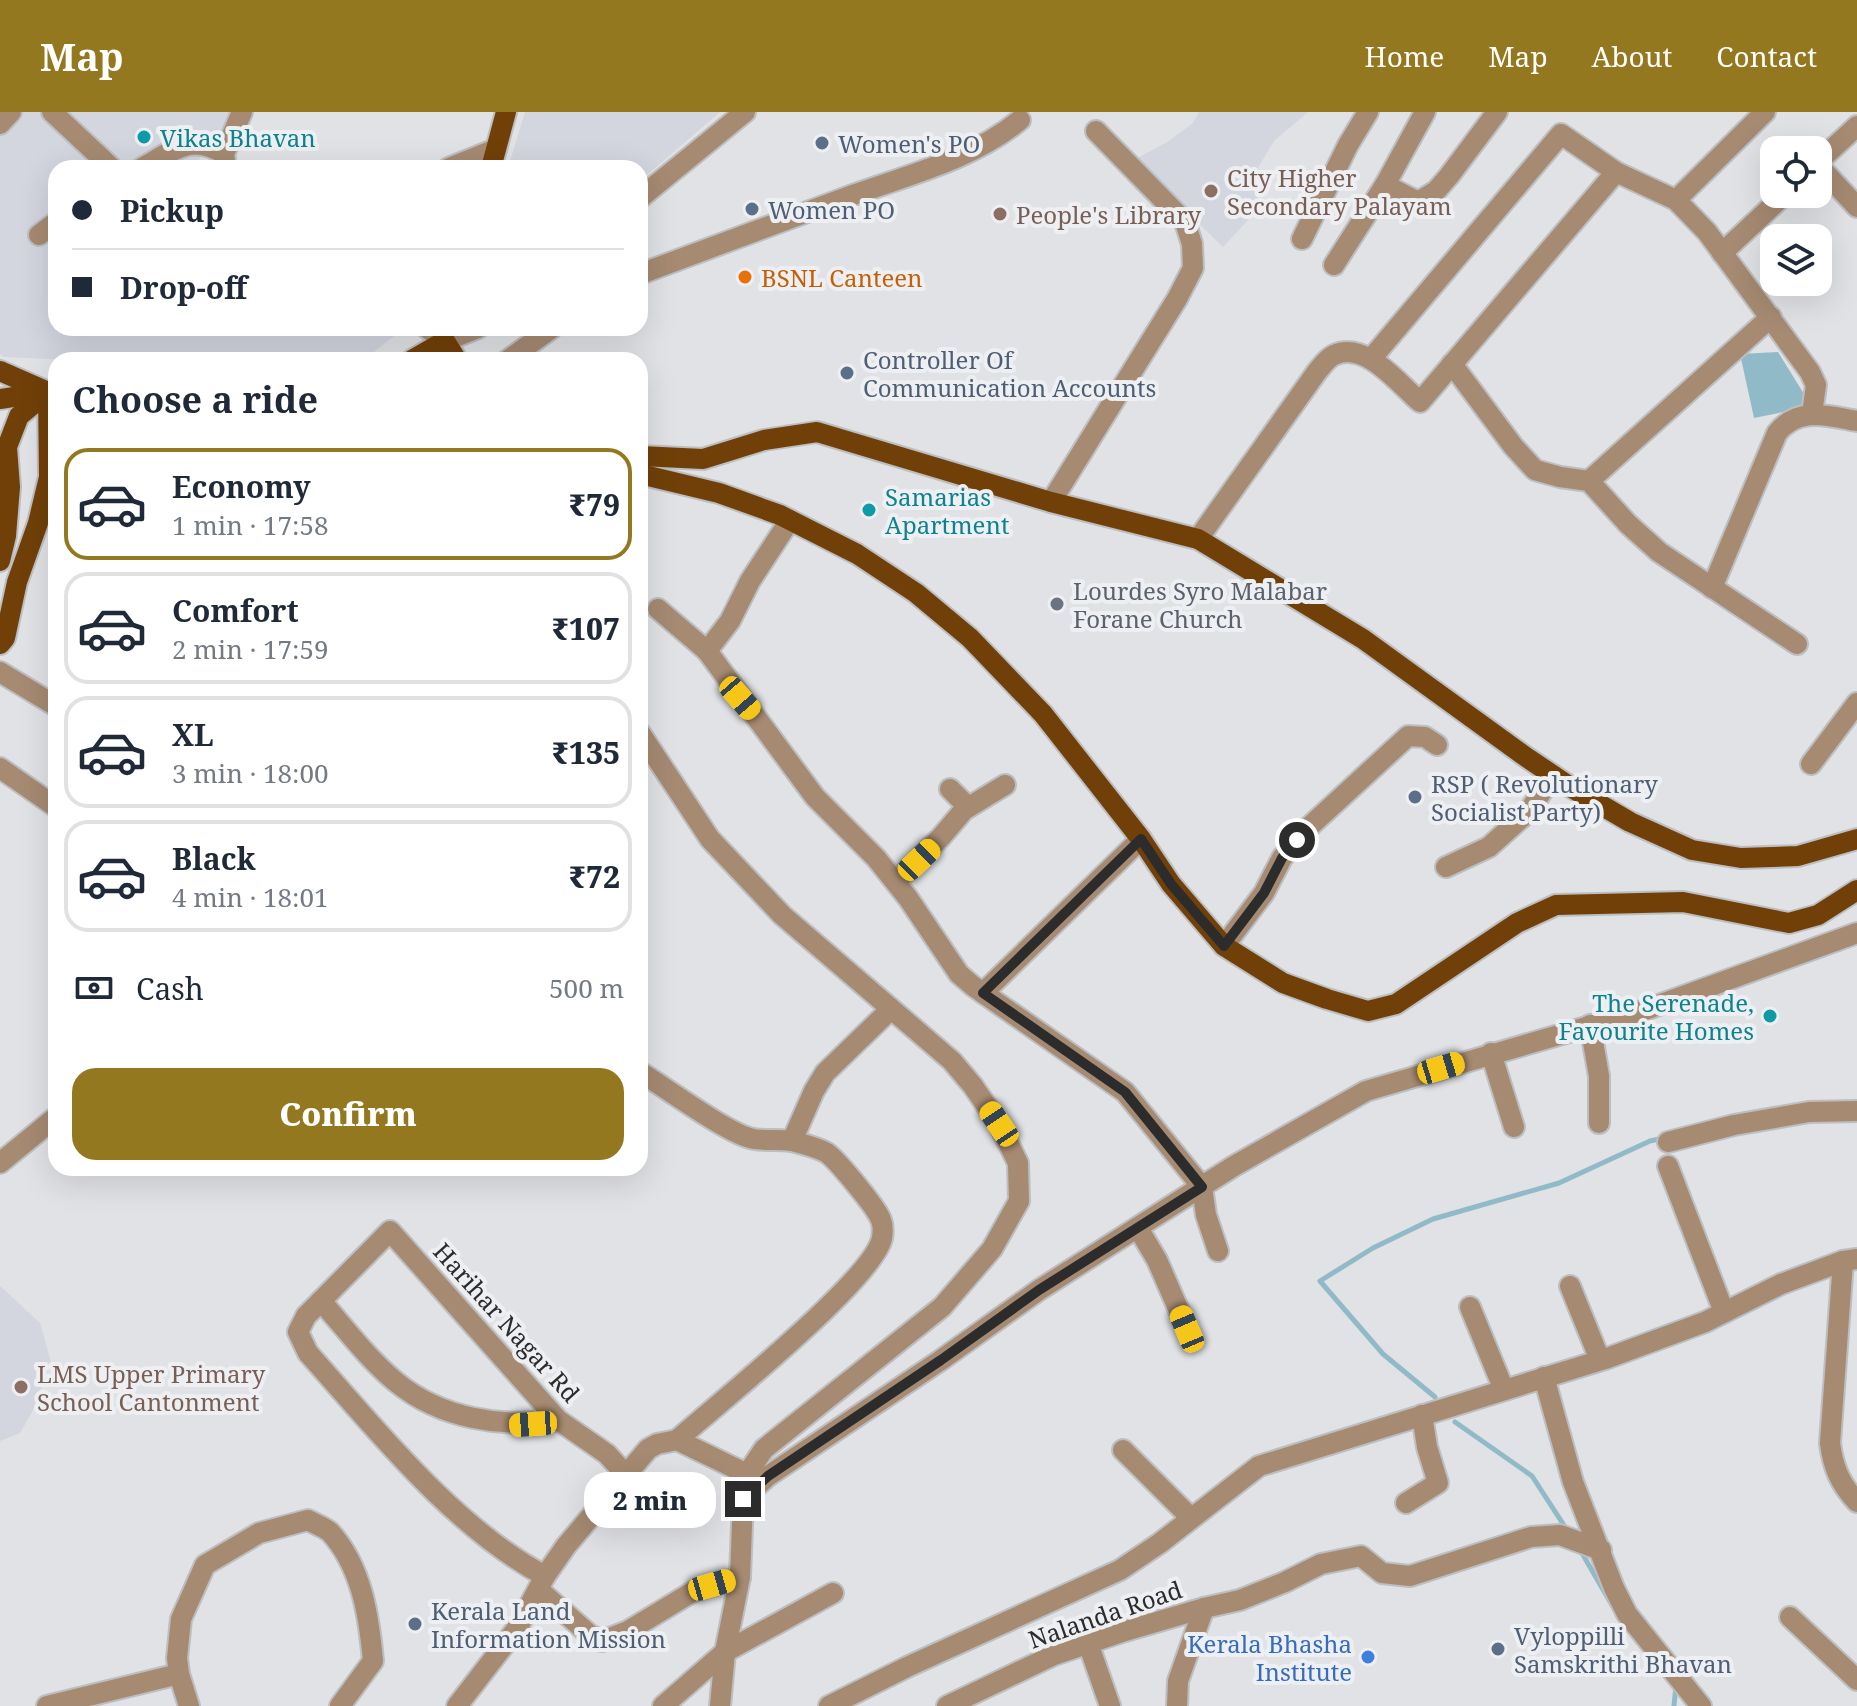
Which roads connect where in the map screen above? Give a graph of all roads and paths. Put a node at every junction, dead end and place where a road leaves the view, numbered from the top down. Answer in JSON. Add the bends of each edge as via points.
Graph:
{"nodes":[{"id":1,"x":11,"y":112,"type":"edge"},
{"id":2,"x":52,"y":112,"type":"edge"},
{"id":3,"x":242,"y":112,"type":"edge"},
{"id":4,"x":506,"y":112,"type":"edge"},
{"id":5,"x":745,"y":112,"type":"edge"},
{"id":6,"x":1368,"y":112,"type":"edge"},
{"id":7,"x":1425,"y":112,"type":"edge"},
{"id":8,"x":1497,"y":112,"type":"edge"},
{"id":9,"x":1765,"y":112,"type":"edge"},
{"id":10,"x":1020,"y":120,"type":"dead end"},
{"id":11,"x":0,"y":124,"type":"edge"},
{"id":12,"x":1857,"y":126,"type":"edge"},
{"id":13,"x":1096,"y":131,"type":"dead end"},
{"id":14,"x":1832,"y":150,"type":"edge"},
{"id":15,"x":493,"y":158,"type":"edge"},
{"id":16,"x":103,"y":160,"type":"edge"},
{"id":17,"x":157,"y":160,"type":"edge"},
{"id":18,"x":224,"y":160,"type":"edge"},
{"id":19,"x":225,"y":160,"type":"edge"},
{"id":20,"x":1616,"y":172,"type":"junction"},
{"id":21,"x":1832,"y":179,"type":"edge"},
{"id":22,"x":1385,"y":185,"type":"junction"},
{"id":23,"x":648,"y":191,"type":"edge"},
{"id":24,"x":1676,"y":200,"type":"junction"},
{"id":25,"x":1857,"y":207,"type":"edge"},
{"id":26,"x":1770,"y":208,"type":"edge"},
{"id":27,"x":48,"y":228,"type":"edge"},
{"id":28,"x":39,"y":235,"type":"dead end"},
{"id":29,"x":1302,"y":239,"type":"dead end"},
{"id":30,"x":1722,"y":253,"type":"junction"},
{"id":31,"x":1334,"y":265,"type":"dead end"},
{"id":32,"x":648,"y":271,"type":"edge"},
{"id":33,"x":1771,"y":317,"type":"junction"},
{"id":34,"x":541,"y":336,"type":"edge"},
{"id":35,"x":446,"y":343,"type":"edge"},
{"id":36,"x":428,"y":352,"type":"edge"},
{"id":37,"x":519,"y":352,"type":"edge"},
{"id":38,"x":1371,"y":359,"type":"junction"},
{"id":39,"x":1452,"y":364,"type":"junction"},
{"id":40,"x":0,"y":371,"type":"edge"},
{"id":41,"x":48,"y":390,"type":"edge"},
{"id":42,"x":48,"y":393,"type":"edge"},
{"id":43,"x":48,"y":396,"type":"edge"},
{"id":44,"x":0,"y":399,"type":"edge"},
{"id":45,"x":1812,"y":414,"type":"junction"},
{"id":46,"x":1857,"y":421,"type":"edge"},
{"id":47,"x":4,"y":438,"type":"edge"},
{"id":48,"x":648,"y":456,"type":"edge"},
{"id":49,"x":648,"y":476,"type":"edge"},
{"id":50,"x":48,"y":481,"type":"edge"},
{"id":51,"x":1589,"y":481,"type":"junction"},
{"id":52,"x":1051,"y":502,"type":"junction"},
{"id":53,"x":48,"y":508,"type":"edge"},
{"id":54,"x":790,"y":520,"type":"junction"},
{"id":55,"x":38,"y":523,"type":"junction"},
{"id":56,"x":1198,"y":539,"type":"junction"},
{"id":57,"x":0,"y":561,"type":"edge"},
{"id":58,"x":1712,"y":588,"type":"junction"},
{"id":59,"x":658,"y":609,"type":"dead end"},
{"id":60,"x":0,"y":644,"type":"edge"},
{"id":61,"x":1797,"y":644,"type":"dead end"},
{"id":62,"x":707,"y":651,"type":"junction"},
{"id":63,"x":0,"y":672,"type":"edge"},
{"id":64,"x":48,"y":701,"type":"edge"},
{"id":65,"x":1857,"y":703,"type":"edge"},
{"id":66,"x":648,"y":745,"type":"edge"},
{"id":67,"x":1437,"y":745,"type":"dead end"},
{"id":68,"x":1811,"y":764,"type":"dead end"},
{"id":69,"x":0,"y":768,"type":"edge"},
{"id":70,"x":1553,"y":775,"type":"junction"},
{"id":71,"x":1005,"y":785,"type":"dead end"},
{"id":72,"x":950,"y":789,"type":"dead end"},
{"id":73,"x":48,"y":801,"type":"edge"},
{"id":74,"x":968,"y":807,"type":"junction"},
{"id":75,"x":1141,"y":839,"type":"junction"},
{"id":76,"x":1857,"y":839,"type":"edge"},
{"id":77,"x":1446,"y":867,"type":"dead end"},
{"id":78,"x":896,"y":882,"type":"junction"},
{"id":79,"x":1857,"y":890,"type":"edge"},
{"id":80,"x":1857,"y":933,"type":"edge"},
{"id":81,"x":1224,"y":946,"type":"junction"},
{"id":82,"x":983,"y":993,"type":"junction"},
{"id":83,"x":891,"y":1009,"type":"junction"},
{"id":84,"x":1590,"y":1025,"type":"junction"},
{"id":85,"x":1491,"y":1053,"type":"junction"},
{"id":86,"x":648,"y":1077,"type":"edge"},
{"id":87,"x":1857,"y":1111,"type":"edge"},
{"id":88,"x":1599,"y":1123,"type":"dead end"},
{"id":89,"x":48,"y":1124,"type":"edge"},
{"id":90,"x":1514,"y":1127,"type":"dead end"},
{"id":91,"x":792,"y":1141,"type":"junction"},
{"id":92,"x":1668,"y":1142,"type":"dead end"},
{"id":93,"x":0,"y":1163,"type":"edge"},
{"id":94,"x":1668,"y":1166,"type":"dead end"},
{"id":95,"x":1202,"y":1187,"type":"junction"},
{"id":96,"x":1138,"y":1228,"type":"junction"},
{"id":97,"x":1218,"y":1251,"type":"dead end"},
{"id":98,"x":1850,"y":1260,"type":"edge"},
{"id":99,"x":1570,"y":1286,"type":"dead end"},
{"id":100,"x":321,"y":1301,"type":"junction"},
{"id":101,"x":1470,"y":1307,"type":"dead end"},
{"id":102,"x":1724,"y":1312,"type":"junction"},
{"id":103,"x":1187,"y":1329,"type":"dead end"},
{"id":104,"x":1600,"y":1360,"type":"junction"},
{"id":105,"x":1544,"y":1377,"type":"junction"},
{"id":106,"x":1504,"y":1390,"type":"junction"},
{"id":107,"x":1422,"y":1415,"type":"junction"},
{"id":108,"x":558,"y":1420,"type":"junction"},
{"id":109,"x":677,"y":1440,"type":"junction"},
{"id":110,"x":1123,"y":1450,"type":"dead end"},
{"id":111,"x":747,"y":1474,"type":"junction"},
{"id":112,"x":626,"y":1475,"type":"junction"},
{"id":113,"x":743,"y":1499,"type":"junction"},
{"id":114,"x":1857,"y":1502,"type":"edge"},
{"id":115,"x":1406,"y":1503,"type":"dead end"},
{"id":116,"x":1191,"y":1518,"type":"junction"},
{"id":117,"x":1601,"y":1550,"type":"junction"},
{"id":118,"x":740,"y":1577,"type":"junction"},
{"id":119,"x":542,"y":1583,"type":"junction"},
{"id":120,"x":833,"y":1593,"type":"dead end"},
{"id":121,"x":1204,"y":1608,"type":"junction"},
{"id":122,"x":1790,"y":1617,"type":"dead end"},
{"id":123,"x":1088,"y":1643,"type":"junction"},
{"id":124,"x":725,"y":1652,"type":"junction"},
{"id":125,"x":179,"y":1674,"type":"junction"},
{"id":126,"x":1857,"y":1680,"type":"edge"},
{"id":127,"x":70,"y":1703,"type":"edge"},
{"id":128,"x":47,"y":1706,"type":"edge"},
{"id":129,"x":189,"y":1706,"type":"edge"},
{"id":130,"x":340,"y":1706,"type":"edge"},
{"id":131,"x":457,"y":1706,"type":"edge"},
{"id":132,"x":663,"y":1706,"type":"edge"},
{"id":133,"x":720,"y":1706,"type":"edge"},
{"id":134,"x":829,"y":1706,"type":"edge"},
{"id":135,"x":947,"y":1706,"type":"edge"},
{"id":136,"x":1110,"y":1706,"type":"edge"},
{"id":137,"x":1177,"y":1706,"type":"edge"},
{"id":138,"x":1701,"y":1706,"type":"edge"}],
"edges":[{"from":1,"to":11,"type":"street"},
{"from":2,"to":16,"type":"street"},
{"from":3,"to":19,"type":"street"},
{"from":4,"to":15,"type":"main road"},
{"from":5,"to":23,"type":"street"},
{"from":6,"to":29,"type":"street"},
{"from":7,"to":22,"type":"street"},
{"from":8,"to":22,"type":"street","via":[[1436,191],[1418,202]]},
{"from":9,"to":24,"type":"street"},
{"from":10,"to":32,"type":"street","via":[[999,138],[952,162]]},
{"from":12,"to":14,"type":"street"},
{"from":13,"to":52,"type":"street","via":[[1185,222],[1193,268]]},
{"from":17,"to":18,"type":"street","via":[[198,142],[210,145]]},
{"from":20,"to":24,"type":"street"},
{"from":20,"to":38,"type":"street","via":[[1561,134]]},
{"from":20,"to":39,"type":"street"},
{"from":21,"to":25,"type":"street"},
{"from":22,"to":31,"type":"street"},
{"from":24,"to":30,"type":"street"},
{"from":26,"to":30,"type":"street"},
{"from":27,"to":28,"type":"street"},
{"from":30,"to":33,"type":"street"},
{"from":33,"to":45,"type":"street","via":[[1816,385]]},
{"from":33,"to":51,"type":"street"},
{"from":34,"to":37,"type":"street"},
{"from":35,"to":36,"type":"main road"},
{"from":38,"to":39,"type":"street","via":[[1420,402]]},
{"from":38,"to":56,"type":"street","via":[[1352,350],[1332,355]]},
{"from":39,"to":51,"type":"street","via":[[1535,470]]},
{"from":40,"to":41,"type":"main road"},
{"from":42,"to":44,"type":"main road"},
{"from":43,"to":47,"type":"main road","via":[[19,416]]},
{"from":45,"to":46,"type":"street"},
{"from":45,"to":58,"type":"street","via":[[1790,420],[1777,433]]},
{"from":47,"to":57,"type":"main road","via":[[10,487]]},
{"from":48,"to":52,"type":"main road","via":[[703,459],[764,440],[817,432]]},
{"from":49,"to":54,"type":"main road","via":[[719,493]]},
{"from":50,"to":55,"type":"main road"},
{"from":51,"to":58,"type":"street","via":[[1659,552]]},
{"from":52,"to":56,"type":"main road"},
{"from":53,"to":55,"type":"main road"},
{"from":54,"to":62,"type":"street"},
{"from":54,"to":75,"type":"main road","via":[[857,554],[970,638],[1043,714]]},
{"from":55,"to":60,"type":"main road"},
{"from":56,"to":70,"type":"main road","via":[[1363,639]]},
{"from":58,"to":61,"type":"street"},
{"from":59,"to":62,"type":"street"},
{"from":62,"to":78,"type":"street","via":[[815,797]]},
{"from":63,"to":64,"type":"street"},
{"from":65,"to":68,"type":"street"},
{"from":66,"to":83,"type":"street","via":[[710,839],[782,915]]},
{"from":67,"to":81,"type":"street","via":[[1408,736],[1344,793],[1282,858],[1264,893]]},
{"from":69,"to":73,"type":"street"},
{"from":70,"to":76,"type":"main road","via":[[1630,822],[1692,850],[1741,858],[1798,856]]},
{"from":70,"to":77,"type":"street","via":[[1529,811],[1489,847]]},
{"from":71,"to":74,"type":"street"},
{"from":72,"to":74,"type":"street"},
{"from":74,"to":78,"type":"street"},
{"from":75,"to":81,"type":"main road"},
{"from":75,"to":82,"type":"street"},
{"from":78,"to":82,"type":"street","via":[[959,974]]},
{"from":79,"to":81,"type":"main road","via":[[1818,915],[1789,923],[1683,902],[1556,905],[1517,923],[1396,1004],[1368,1011],[1283,983]]},
{"from":80,"to":84,"type":"street","via":[[1658,1006]]},
{"from":82,"to":95,"type":"street","via":[[1125,1092]]},
{"from":83,"to":91,"type":"street","via":[[825,1073]]},
{"from":83,"to":111,"type":"street","via":[[952,1061],[999,1124],[1018,1163],[1019,1201],[992,1249],[942,1307],[764,1449]]},
{"from":84,"to":85,"type":"street"},
{"from":84,"to":88,"type":"street","via":[[1599,1076]]},
{"from":85,"to":90,"type":"street"},
{"from":85,"to":95,"type":"street","via":[[1366,1091]]},
{"from":86,"to":91,"type":"street","via":[[736,1133]]},
{"from":87,"to":92,"type":"street","via":[[1809,1112]]},
{"from":89,"to":93,"type":"street"},
{"from":91,"to":109,"type":"street","via":[[827,1153],[874,1206],[883,1222],[877,1252],[803,1329]]},
{"from":94,"to":102,"type":"street"},
{"from":95,"to":96,"type":"street"},
{"from":95,"to":97,"type":"street"},
{"from":96,"to":103,"type":"street"},
{"from":96,"to":113,"type":"street","via":[[1039,1290],[768,1476]]},
{"from":98,"to":102,"type":"street","via":[[1781,1284]]},
{"from":98,"to":114,"type":"street","via":[[1830,1443],[1832,1466]]},
{"from":99,"to":104,"type":"street"},
{"from":100,"to":108,"type":"street","via":[[395,1381],[441,1410],[517,1425]]},
{"from":100,"to":108,"type":"street","name":"Harihar Nagar Rd","via":[[390,1231]]},
{"from":100,"to":119,"type":"street","via":[[298,1332],[308,1353],[470,1524]]},
{"from":101,"to":106,"type":"street"},
{"from":102,"to":104,"type":"street"},
{"from":104,"to":105,"type":"street"},
{"from":105,"to":106,"type":"street"},
{"from":105,"to":117,"type":"street","via":[[1573,1482]]},
{"from":106,"to":107,"type":"street"},
{"from":107,"to":115,"type":"street","via":[[1438,1483]]},
{"from":107,"to":116,"type":"street","via":[[1259,1466]]},
{"from":108,"to":112,"type":"street","name":"Harihar Nagar Rd","via":[[607,1454]]},
{"from":109,"to":111,"type":"street"},
{"from":109,"to":112,"type":"street","via":[[648,1449]]},
{"from":110,"to":116,"type":"street"},
{"from":111,"to":113,"type":"street"},
{"from":112,"to":119,"type":"street"},
{"from":113,"to":118,"type":"street"},
{"from":116,"to":134,"type":"street","via":[[1120,1570]]},
{"from":117,"to":121,"type":"street","name":"Nalanda Road","via":[[1560,1535],[1531,1537],[1410,1576],[1382,1573],[1361,1556],[1321,1564],[1240,1600]]},
{"from":117,"to":138,"type":"street","via":[[1627,1614]]},
{"from":118,"to":119,"type":"street","via":[[694,1591],[602,1641],[590,1635]]},
{"from":118,"to":124,"type":"street"},
{"from":119,"to":131,"type":"street","via":[[518,1627]]},
{"from":120,"to":124,"type":"street"},
{"from":121,"to":123,"type":"street","name":"Nalanda Road"},
{"from":121,"to":137,"type":"street","via":[[1178,1681]]},
{"from":122,"to":126,"type":"street"},
{"from":123,"to":135,"type":"street","name":"Nalanda Road"},
{"from":123,"to":136,"type":"street"},
{"from":124,"to":132,"type":"street"},
{"from":124,"to":133,"type":"street"},
{"from":125,"to":127,"type":"street"},
{"from":125,"to":129,"type":"street"},
{"from":125,"to":130,"type":"street","via":[[181,1619],[205,1565],[259,1533],[308,1520],[328,1530],[343,1552],[369,1613],[373,1661]]},
{"from":127,"to":128,"type":"street"}]}
